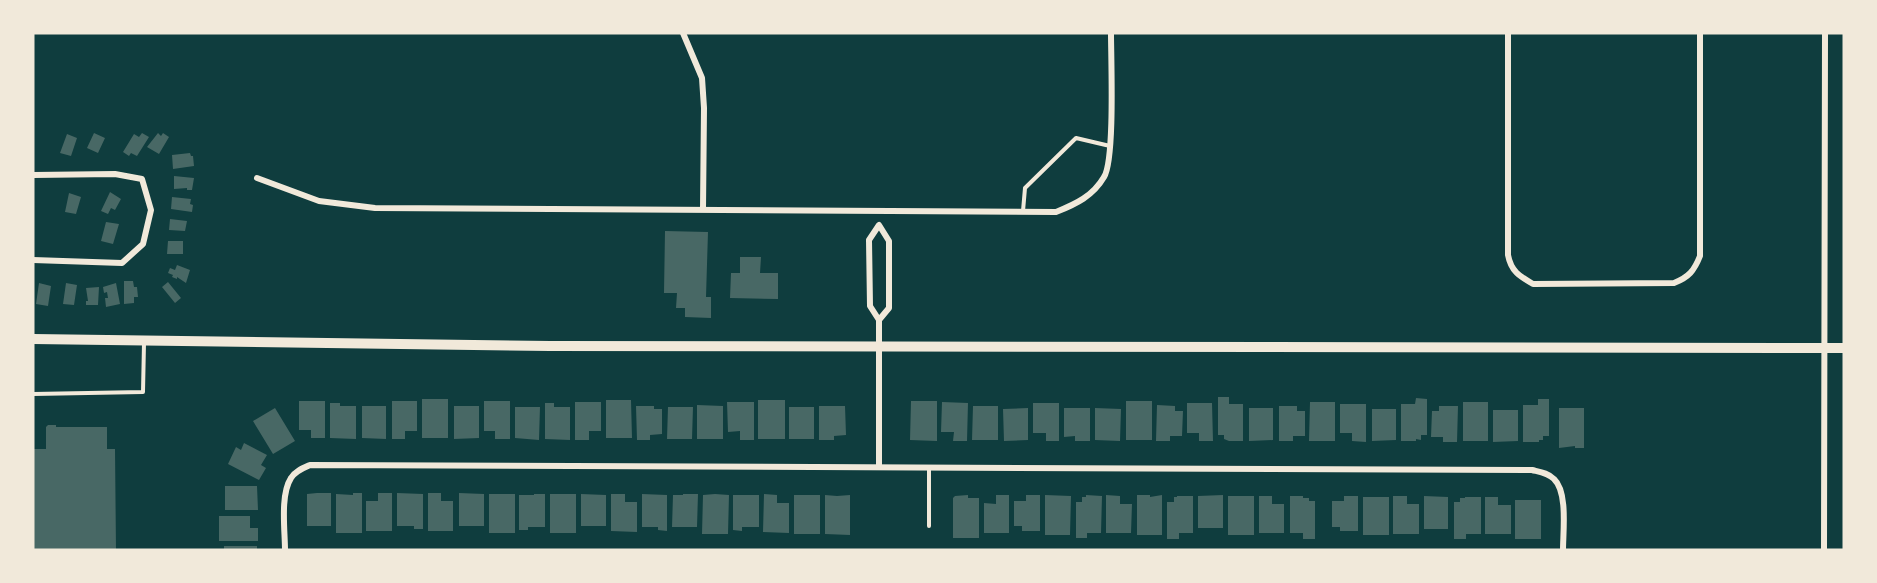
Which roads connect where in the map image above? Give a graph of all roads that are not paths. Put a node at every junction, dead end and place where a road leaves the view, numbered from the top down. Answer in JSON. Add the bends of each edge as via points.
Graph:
{"nodes":[{"id":1,"x":683,"y":33,"type":"edge"},
{"id":2,"x":1111,"y":33,"type":"edge"},
{"id":3,"x":1508,"y":33,"type":"edge"},
{"id":4,"x":1700,"y":33,"type":"edge"},
{"id":5,"x":1825,"y":33,"type":"edge"},
{"id":6,"x":1110,"y":146,"type":"junction"},
{"id":7,"x":33,"y":175,"type":"edge"},
{"id":8,"x":257,"y":178,"type":"dead end"},
{"id":9,"x":703,"y":209,"type":"junction"},
{"id":10,"x":879,"y":210,"type":"junction"},
{"id":11,"x":1023,"y":211,"type":"junction"},
{"id":12,"x":879,"y":225,"type":"junction"},
{"id":13,"x":33,"y":260,"type":"edge"},
{"id":14,"x":879,"y":320,"type":"junction"},
{"id":15,"x":33,"y":339,"type":"edge"},
{"id":16,"x":144,"y":340,"type":"junction"},
{"id":17,"x":879,"y":346,"type":"junction"},
{"id":18,"x":1824,"y":348,"type":"junction"},
{"id":19,"x":1844,"y":348,"type":"edge"},
{"id":20,"x":33,"y":394,"type":"edge"},
{"id":21,"x":879,"y":467,"type":"junction"},
{"id":22,"x":929,"y":467,"type":"junction"},
{"id":23,"x":929,"y":526,"type":"dead end"},
{"id":24,"x":285,"y":550,"type":"edge"},
{"id":25,"x":1563,"y":550,"type":"edge"},
{"id":26,"x":1824,"y":550,"type":"edge"}],
"edges":[{"from":1,"to":9,"type":"street","via":[[702,78]]},
{"from":2,"to":6,"type":"street"},
{"from":3,"to":4,"type":"street","via":[[1508,255],[1511,267],[1533,284],[1674,283],[1694,270],[1700,256]]},
{"from":5,"to":18,"type":"street"},
{"from":6,"to":11,"type":"street","via":[[1106,175],[1093,192],[1056,212]]},
{"from":6,"to":11,"type":"lane","via":[[1076,138],[1025,189]]},
{"from":7,"to":13,"type":"street","via":[[115,174],[142,179],[151,210],[143,244],[122,262]]},
{"from":8,"to":9,"type":"street","via":[[319,201],[375,208]]},
{"from":9,"to":10,"type":"street"},
{"from":10,"to":11,"type":"street"},
{"from":10,"to":12,"type":"street"},
{"from":12,"to":14,"type":"street","via":[[869,240],[870,306]]},
{"from":12,"to":14,"type":"street","via":[[889,241],[889,308]]},
{"from":14,"to":17,"type":"street"},
{"from":15,"to":16,"type":"street"},
{"from":16,"to":17,"type":"street"},
{"from":16,"to":20,"type":"lane","via":[[143,392]]},
{"from":17,"to":18,"type":"street"},
{"from":17,"to":21,"type":"street"},
{"from":18,"to":19,"type":"street"},
{"from":18,"to":26,"type":"street"},
{"from":21,"to":22,"type":"street"},
{"from":21,"to":24,"type":"street","via":[[310,465],[290,479],[285,494]]},
{"from":22,"to":23,"type":"lane"},
{"from":22,"to":25,"type":"street","via":[[1532,470],[1556,480],[1563,493]]}]}
